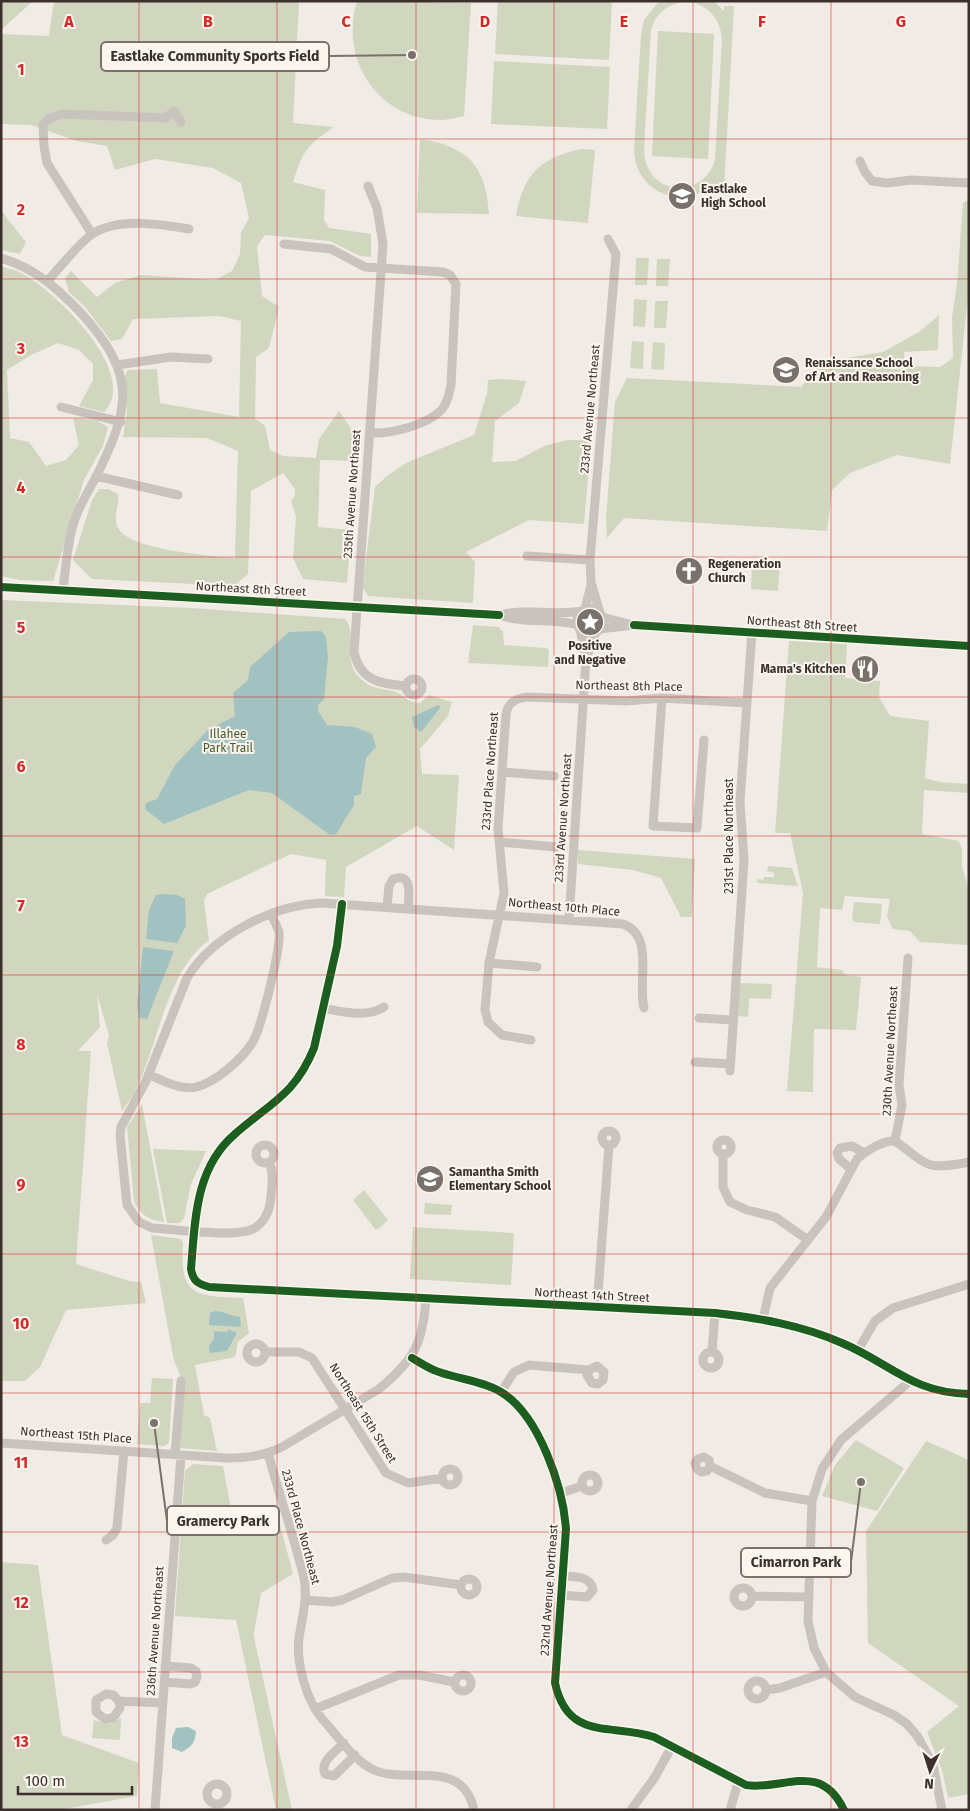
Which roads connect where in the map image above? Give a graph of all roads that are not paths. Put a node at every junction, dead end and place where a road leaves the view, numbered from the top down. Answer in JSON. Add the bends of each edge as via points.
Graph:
{"nodes":[{"id":1,"x":181,"y":122,"type":"dead end"},
{"id":2,"x":860,"y":161,"type":"dead end"},
{"id":3,"x":969,"y":183,"type":"edge"},
{"id":4,"x":368,"y":186,"type":"dead end"},
{"id":5,"x":189,"y":230,"type":"dead end"},
{"id":6,"x":92,"y":234,"type":"junction"},
{"id":7,"x":608,"y":239,"type":"dead end"},
{"id":8,"x":284,"y":244,"type":"dead end"},
{"id":9,"x":1,"y":258,"type":"edge"},
{"id":10,"x":380,"y":268,"type":"junction"},
{"id":11,"x":48,"y":280,"type":"junction"},
{"id":12,"x":208,"y":359,"type":"dead end"},
{"id":13,"x":117,"y":365,"type":"junction"},
{"id":14,"x":61,"y":407,"type":"dead end"},
{"id":15,"x":120,"y":422,"type":"junction"},
{"id":16,"x":370,"y":433,"type":"junction"},
{"id":17,"x":96,"y":476,"type":"junction"},
{"id":18,"x":178,"y":495,"type":"dead end"},
{"id":19,"x":527,"y":556,"type":"dead end"},
{"id":20,"x":590,"y":560,"type":"junction"},
{"id":21,"x":591,"y":582,"type":"junction"},
{"id":22,"x":1,"y":587,"type":"edge"},
{"id":23,"x":63,"y":589,"type":"junction"},
{"id":24,"x":356,"y":607,"type":"junction"},
{"id":25,"x":584,"y":610,"type":"junction"},
{"id":26,"x":499,"y":615,"type":"junction"},
{"id":27,"x":601,"y":615,"type":"junction"},
{"id":28,"x":634,"y":625,"type":"junction"},
{"id":29,"x":579,"y":627,"type":"junction"},
{"id":30,"x":598,"y":631,"type":"junction"},
{"id":31,"x":752,"y":631,"type":"junction"},
{"id":32,"x":969,"y":646,"type":"edge"},
{"id":33,"x":586,"y":659,"type":"junction"},
{"id":34,"x":406,"y":686,"type":"dead end"},
{"id":35,"x":662,"y":698,"type":"junction"},
{"id":36,"x":583,"y":699,"type":"junction"},
{"id":37,"x":513,"y":701,"type":"joint"},
{"id":38,"x":746,"y":703,"type":"junction"},
{"id":39,"x":704,"y":740,"type":"dead end"},
{"id":40,"x":502,"y":772,"type":"junction"},
{"id":41,"x":554,"y":776,"type":"dead end"},
{"id":42,"x":499,"y":842,"type":"junction"},
{"id":43,"x":556,"y":847,"type":"dead end"},
{"id":44,"x":342,"y":904,"type":"junction"},
{"id":45,"x":387,"y":907,"type":"junction"},
{"id":46,"x":408,"y":908,"type":"junction"},
{"id":47,"x":271,"y":915,"type":"junction"},
{"id":48,"x":501,"y":915,"type":"junction"},
{"id":49,"x":569,"y":919,"type":"junction"},
{"id":50,"x":908,"y":958,"type":"dead end"},
{"id":51,"x":489,"y":964,"type":"junction"},
{"id":52,"x":537,"y":967,"type":"dead end"},
{"id":53,"x":384,"y":1007,"type":"dead end"},
{"id":54,"x":323,"y":1008,"type":"junction"},
{"id":55,"x":644,"y":1008,"type":"dead end"},
{"id":56,"x":699,"y":1018,"type":"dead end"},
{"id":57,"x":733,"y":1020,"type":"junction"},
{"id":58,"x":531,"y":1040,"type":"dead end"},
{"id":59,"x":694,"y":1062,"type":"dead end"},
{"id":60,"x":149,"y":1075,"type":"junction"},
{"id":61,"x":895,"y":1141,"type":"junction"},
{"id":62,"x":609,"y":1145,"type":"dead end"},
{"id":63,"x":864,"y":1153,"type":"junction"},
{"id":64,"x":723,"y":1155,"type":"dead end"},
{"id":65,"x":269,"y":1162,"type":"dead end"},
{"id":66,"x":969,"y":1162,"type":"edge"},
{"id":67,"x":851,"y":1169,"type":"junction"},
{"id":68,"x":194,"y":1231,"type":"junction"},
{"id":69,"x":808,"y":1240,"type":"junction"},
{"id":70,"x":969,"y":1284,"type":"edge"},
{"id":71,"x":426,"y":1298,"type":"junction"},
{"id":72,"x":597,"y":1307,"type":"junction"},
{"id":73,"x":715,"y":1313,"type":"junction"},
{"id":74,"x":763,"y":1319,"type":"junction"},
{"id":75,"x":858,"y":1350,"type":"junction"},
{"id":76,"x":266,"y":1352,"type":"dead end"},
{"id":77,"x":712,"y":1352,"type":"dead end"},
{"id":78,"x":412,"y":1358,"type":"junction"},
{"id":79,"x":589,"y":1370,"type":"dead end"},
{"id":80,"x":181,"y":1381,"type":"dead end"},
{"id":81,"x":910,"y":1381,"type":"junction"},
{"id":82,"x":501,"y":1392,"type":"junction"},
{"id":83,"x":969,"y":1394,"type":"edge"},
{"id":84,"x":346,"y":1408,"type":"junction"},
{"id":85,"x":1,"y":1443,"type":"edge"},
{"id":86,"x":124,"y":1451,"type":"junction"},
{"id":87,"x":178,"y":1454,"type":"junction"},
{"id":88,"x":268,"y":1454,"type":"junction"},
{"id":89,"x":710,"y":1466,"type":"dead end"},
{"id":90,"x":442,"y":1478,"type":"dead end"},
{"id":91,"x":582,"y":1486,"type":"dead end"},
{"id":92,"x":561,"y":1493,"type":"junction"},
{"id":93,"x":812,"y":1501,"type":"junction"},
{"id":94,"x":106,"y":1540,"type":"dead end"},
{"id":95,"x":562,"y":1576,"type":"junction"},
{"id":96,"x":461,"y":1586,"type":"dead end"},
{"id":97,"x":561,"y":1595,"type":"junction"},
{"id":98,"x":752,"y":1596,"type":"dead end"},
{"id":99,"x":807,"y":1597,"type":"junction"},
{"id":100,"x":306,"y":1600,"type":"junction"},
{"id":101,"x":165,"y":1666,"type":"junction"},
{"id":102,"x":826,"y":1672,"type":"junction"},
{"id":103,"x":164,"y":1682,"type":"junction"},
{"id":104,"x":454,"y":1682,"type":"dead end"},
{"id":105,"x":766,"y":1690,"type":"dead end"},
{"id":106,"x":119,"y":1701,"type":"dead end"},
{"id":107,"x":162,"y":1703,"type":"junction"},
{"id":108,"x":315,"y":1709,"type":"junction"},
{"id":109,"x":344,"y":1743,"type":"junction"},
{"id":110,"x":672,"y":1746,"type":"junction"},
{"id":111,"x":355,"y":1755,"type":"junction"},
{"id":112,"x":738,"y":1782,"type":"junction"},
{"id":113,"x":155,"y":1810,"type":"edge"},
{"id":114,"x":474,"y":1810,"type":"edge"},
{"id":115,"x":631,"y":1810,"type":"edge"},
{"id":116,"x":730,"y":1810,"type":"edge"},
{"id":117,"x":844,"y":1810,"type":"edge"},
{"id":118,"x":942,"y":1810,"type":"edge"}],
"edges":[{"from":1,"to":6,"type":"street","via":[[174,111],[166,118],[150,119],[61,114],[43,124],[48,163]]},
{"from":2,"to":3,"type":"street","via":[[872,181]]},
{"from":4,"to":10,"type":"street","name":"235th Avenue Northeast","via":[[383,234]]},
{"from":5,"to":6,"type":"street","via":[[132,223]]},
{"from":6,"to":11,"type":"street"},
{"from":7,"to":20,"type":"street","name":"233rd Avenue Northeast","via":[[616,254]]},
{"from":8,"to":10,"type":"street","via":[[331,249],[365,267]]},
{"from":9,"to":11,"type":"street","via":[[29,268]]},
{"from":10,"to":16,"type":"street","name":"235th Avenue Northeast"},
{"from":10,"to":16,"type":"street","via":[[436,271],[450,276],[457,289],[448,400],[432,416],[400,430]]},
{"from":11,"to":13,"type":"street","via":[[104,339]]},
{"from":12,"to":13,"type":"street","via":[[171,357]]},
{"from":13,"to":15,"type":"street","via":[[124,399]]},
{"from":14,"to":15,"type":"street"},
{"from":15,"to":17,"type":"street"},
{"from":16,"to":24,"type":"street","name":"235th Avenue Northeast"},
{"from":17,"to":18,"type":"street"},
{"from":17,"to":23,"type":"street","via":[[74,522]]},
{"from":19,"to":20,"type":"street"},
{"from":20,"to":21,"type":"street","name":"233rd Avenue Northeast"},
{"from":21,"to":25,"type":"street","name":"233rd Avenue Northeast"},
{"from":21,"to":27,"type":"street","name":"233rd Avenue Northeast"},
{"from":22,"to":23,"type":"street","name":"Northeast 8th Street"},
{"from":23,"to":24,"type":"street","name":"Northeast 8th Street"},
{"from":24,"to":26,"type":"street","name":"Northeast 8th Street"},
{"from":24,"to":34,"type":"street","name":"235th Avenue Northeast","via":[[354,652],[360,670],[380,684]]},
{"from":25,"to":26,"type":"street","name":"Northeast 8th Street"},
{"from":25,"to":27,"type":"street","via":[[593,609]]},
{"from":25,"to":29,"type":"street","via":[[577,617]]},
{"from":26,"to":29,"type":"street","name":"Northeast 8th Street","via":[[512,620],[561,621]]},
{"from":27,"to":28,"type":"street","name":"Northeast 8th Street"},
{"from":27,"to":30,"type":"street"},
{"from":28,"to":30,"type":"street","name":"Northeast 8th Street"},
{"from":28,"to":31,"type":"street","name":"Northeast 8th Street"},
{"from":29,"to":30,"type":"street","via":[[587,634]]},
{"from":29,"to":33,"type":"street","name":"233rd Avenue Northeast"},
{"from":30,"to":33,"type":"street","name":"233rd Avenue Northeast"},
{"from":31,"to":32,"type":"street","name":"Northeast 8th Street"},
{"from":31,"to":38,"type":"street","name":"231st Place Northeast"},
{"from":33,"to":36,"type":"street","name":"233rd Avenue Northeast"},
{"from":35,"to":36,"type":"street","name":"Northeast 8th Place","via":[[626,701]]},
{"from":35,"to":38,"type":"street","name":"Northeast 8th Place"},
{"from":35,"to":39,"type":"street","via":[[652,826],[697,828]]},
{"from":36,"to":37,"type":"street","name":"Northeast 8th Place","via":[[528,697]]},
{"from":36,"to":49,"type":"street","name":"233rd Avenue Northeast"},
{"from":37,"to":40,"type":"street","name":"233rd Place Northeast","via":[[506,714]]},
{"from":38,"to":57,"type":"street","name":"231st Place Northeast","via":[[740,814],[744,860]]},
{"from":40,"to":41,"type":"street"},
{"from":40,"to":42,"type":"street","name":"233rd Place Northeast"},
{"from":42,"to":43,"type":"street"},
{"from":42,"to":48,"type":"street","name":"233rd Place Northeast","via":[[504,884]]},
{"from":44,"to":45,"type":"street","name":"Northeast 10th Place"},
{"from":44,"to":47,"type":"street","name":"Northeast 10th Place","via":[[310,904]]},
{"from":44,"to":54,"type":"street","via":[[338,940]]},
{"from":45,"to":46,"type":"street","name":"Northeast 10th Place"},
{"from":45,"to":46,"type":"street","via":[[389,886],[399,876],[409,884]]},
{"from":46,"to":48,"type":"street","name":"Northeast 10th Place"},
{"from":47,"to":60,"type":"street","name":"Northeast 10th Place","via":[[223,938],[194,967]]},
{"from":47,"to":60,"type":"street","via":[[278,932],[277,949],[259,1031],[246,1053],[222,1073],[195,1088],[180,1087]]},
{"from":48,"to":49,"type":"street","name":"Northeast 10th Place"},
{"from":48,"to":51,"type":"street","name":"233rd Place Northeast"},
{"from":49,"to":55,"type":"street","name":"Northeast 10th Place","via":[[623,924],[637,931],[642,943]]},
{"from":50,"to":61,"type":"street","name":"230th Avenue Northeast","via":[[899,1085],[902,1105]]},
{"from":51,"to":52,"type":"street"},
{"from":51,"to":58,"type":"street","name":"233rd Place Northeast","via":[[485,1010],[491,1026],[502,1035]]},
{"from":53,"to":54,"type":"street","via":[[361,1013]]},
{"from":54,"to":68,"type":"street","via":[[314,1048],[299,1078],[276,1102],[234,1134],[212,1162],[200,1192]]},
{"from":56,"to":57,"type":"street"},
{"from":57,"to":59,"type":"street","name":"231st Place Northeast","via":[[730,1067]]},
{"from":60,"to":68,"type":"street","name":"Northeast 10th Place","via":[[121,1127],[127,1205],[134,1218],[145,1226]]},
{"from":61,"to":63,"type":"street"},
{"from":61,"to":66,"type":"street","via":[[924,1164],[947,1166]]},
{"from":62,"to":72,"type":"street"},
{"from":63,"to":67,"type":"street"},
{"from":63,"to":67,"type":"street","via":[[852,1146],[840,1148],[837,1153],[839,1159]]},
{"from":64,"to":69,"type":"street","via":[[723,1188],[730,1202],[775,1218]]},
{"from":65,"to":68,"type":"street","via":[[273,1176],[271,1205],[260,1224],[238,1233]]},
{"from":67,"to":69,"type":"street","via":[[833,1206]]},
{"from":68,"to":71,"type":"street","name":"Northeast 14th Street","via":[[191,1269],[198,1284]]},
{"from":69,"to":74,"type":"street","via":[[770,1288]]},
{"from":70,"to":75,"type":"street","via":[[893,1308],[875,1321]]},
{"from":71,"to":72,"type":"street","name":"Northeast 14th Street"},
{"from":71,"to":78,"type":"street","via":[[422,1328]]},
{"from":72,"to":73,"type":"street","name":"Northeast 14th Street"},
{"from":73,"to":74,"type":"street","name":"Northeast 14th Street"},
{"from":73,"to":77,"type":"street"},
{"from":74,"to":75,"type":"street","name":"Northeast 14th Street","via":[[804,1328]]},
{"from":75,"to":81,"type":"street","name":"Northeast 14th Street"},
{"from":76,"to":84,"type":"street","name":"Northeast 15th Street","via":[[299,1352],[312,1358]]},
{"from":78,"to":82,"type":"street","via":[[438,1372]]},
{"from":78,"to":84,"type":"street","via":[[379,1389]]},
{"from":79,"to":82,"type":"street","via":[[529,1365],[514,1372]]},
{"from":80,"to":87,"type":"street","name":"236th Avenue Northeast"},
{"from":81,"to":83,"type":"street","name":"Northeast 14th Street","via":[[942,1392]]},
{"from":81,"to":93,"type":"street","via":[[841,1440],[822,1469]]},
{"from":82,"to":92,"type":"street","name":"232nd Avenue Northeast","via":[[529,1418]]},
{"from":84,"to":88,"type":"street"},
{"from":84,"to":90,"type":"street","name":"Northeast 15th Street","via":[[386,1473],[408,1483]]},
{"from":85,"to":86,"type":"street","name":"Northeast 15th Place"},
{"from":86,"to":87,"type":"street","name":"Northeast 15th Place"},
{"from":86,"to":94,"type":"street","via":[[117,1528]]},
{"from":87,"to":88,"type":"street","name":"Northeast 15th Place","via":[[243,1458]]},
{"from":87,"to":101,"type":"street","name":"236th Avenue Northeast"},
{"from":88,"to":100,"type":"street","name":"233rd Place Northeast","via":[[304,1578]]},
{"from":89,"to":93,"type":"street","via":[[765,1494]]},
{"from":91,"to":92,"type":"street"},
{"from":92,"to":95,"type":"street","name":"232nd Avenue Northeast","via":[[566,1529]]},
{"from":93,"to":99,"type":"street"},
{"from":95,"to":97,"type":"street","name":"232nd Avenue Northeast"},
{"from":95,"to":97,"type":"street","name":"232nd Avenue Northeast","via":[[586,1579],[592,1590],[587,1596]]},
{"from":96,"to":100,"type":"street","via":[[392,1578],[342,1600]]},
{"from":97,"to":110,"type":"street","name":"232nd Avenue Northeast","via":[[555,1683],[560,1700],[570,1714],[595,1728],[642,1733]]},
{"from":98,"to":99,"type":"street"},
{"from":99,"to":102,"type":"street","via":[[810,1635]]},
{"from":100,"to":108,"type":"street","name":"233rd Place Northeast","via":[[299,1650],[308,1694]]},
{"from":101,"to":103,"type":"street","name":"236th Avenue Northeast"},
{"from":101,"to":103,"type":"street","via":[[191,1668],[197,1677],[190,1684]]},
{"from":102,"to":105,"type":"street"},
{"from":102,"to":118,"type":"street","via":[[855,1697],[907,1724],[918,1737],[933,1765]]},
{"from":103,"to":107,"type":"street","name":"236th Avenue Northeast"},
{"from":104,"to":108,"type":"street","via":[[419,1675],[399,1675]]},
{"from":106,"to":107,"type":"street"},
{"from":107,"to":113,"type":"street","name":"236th Avenue Northeast"},
{"from":108,"to":109,"type":"street","name":"233rd Place Northeast"},
{"from":109,"to":111,"type":"street","name":"233rd Place Northeast"},
{"from":109,"to":111,"type":"street","via":[[324,1764],[325,1774],[334,1776]]},
{"from":110,"to":112,"type":"street"},
{"from":110,"to":115,"type":"street"},
{"from":111,"to":114,"type":"street","name":"233rd Place Northeast","via":[[368,1767],[380,1772],[448,1778],[465,1791]]},
{"from":112,"to":116,"type":"street"},
{"from":112,"to":117,"type":"street","via":[[762,1786],[801,1780],[813,1782],[836,1797]]}]}
